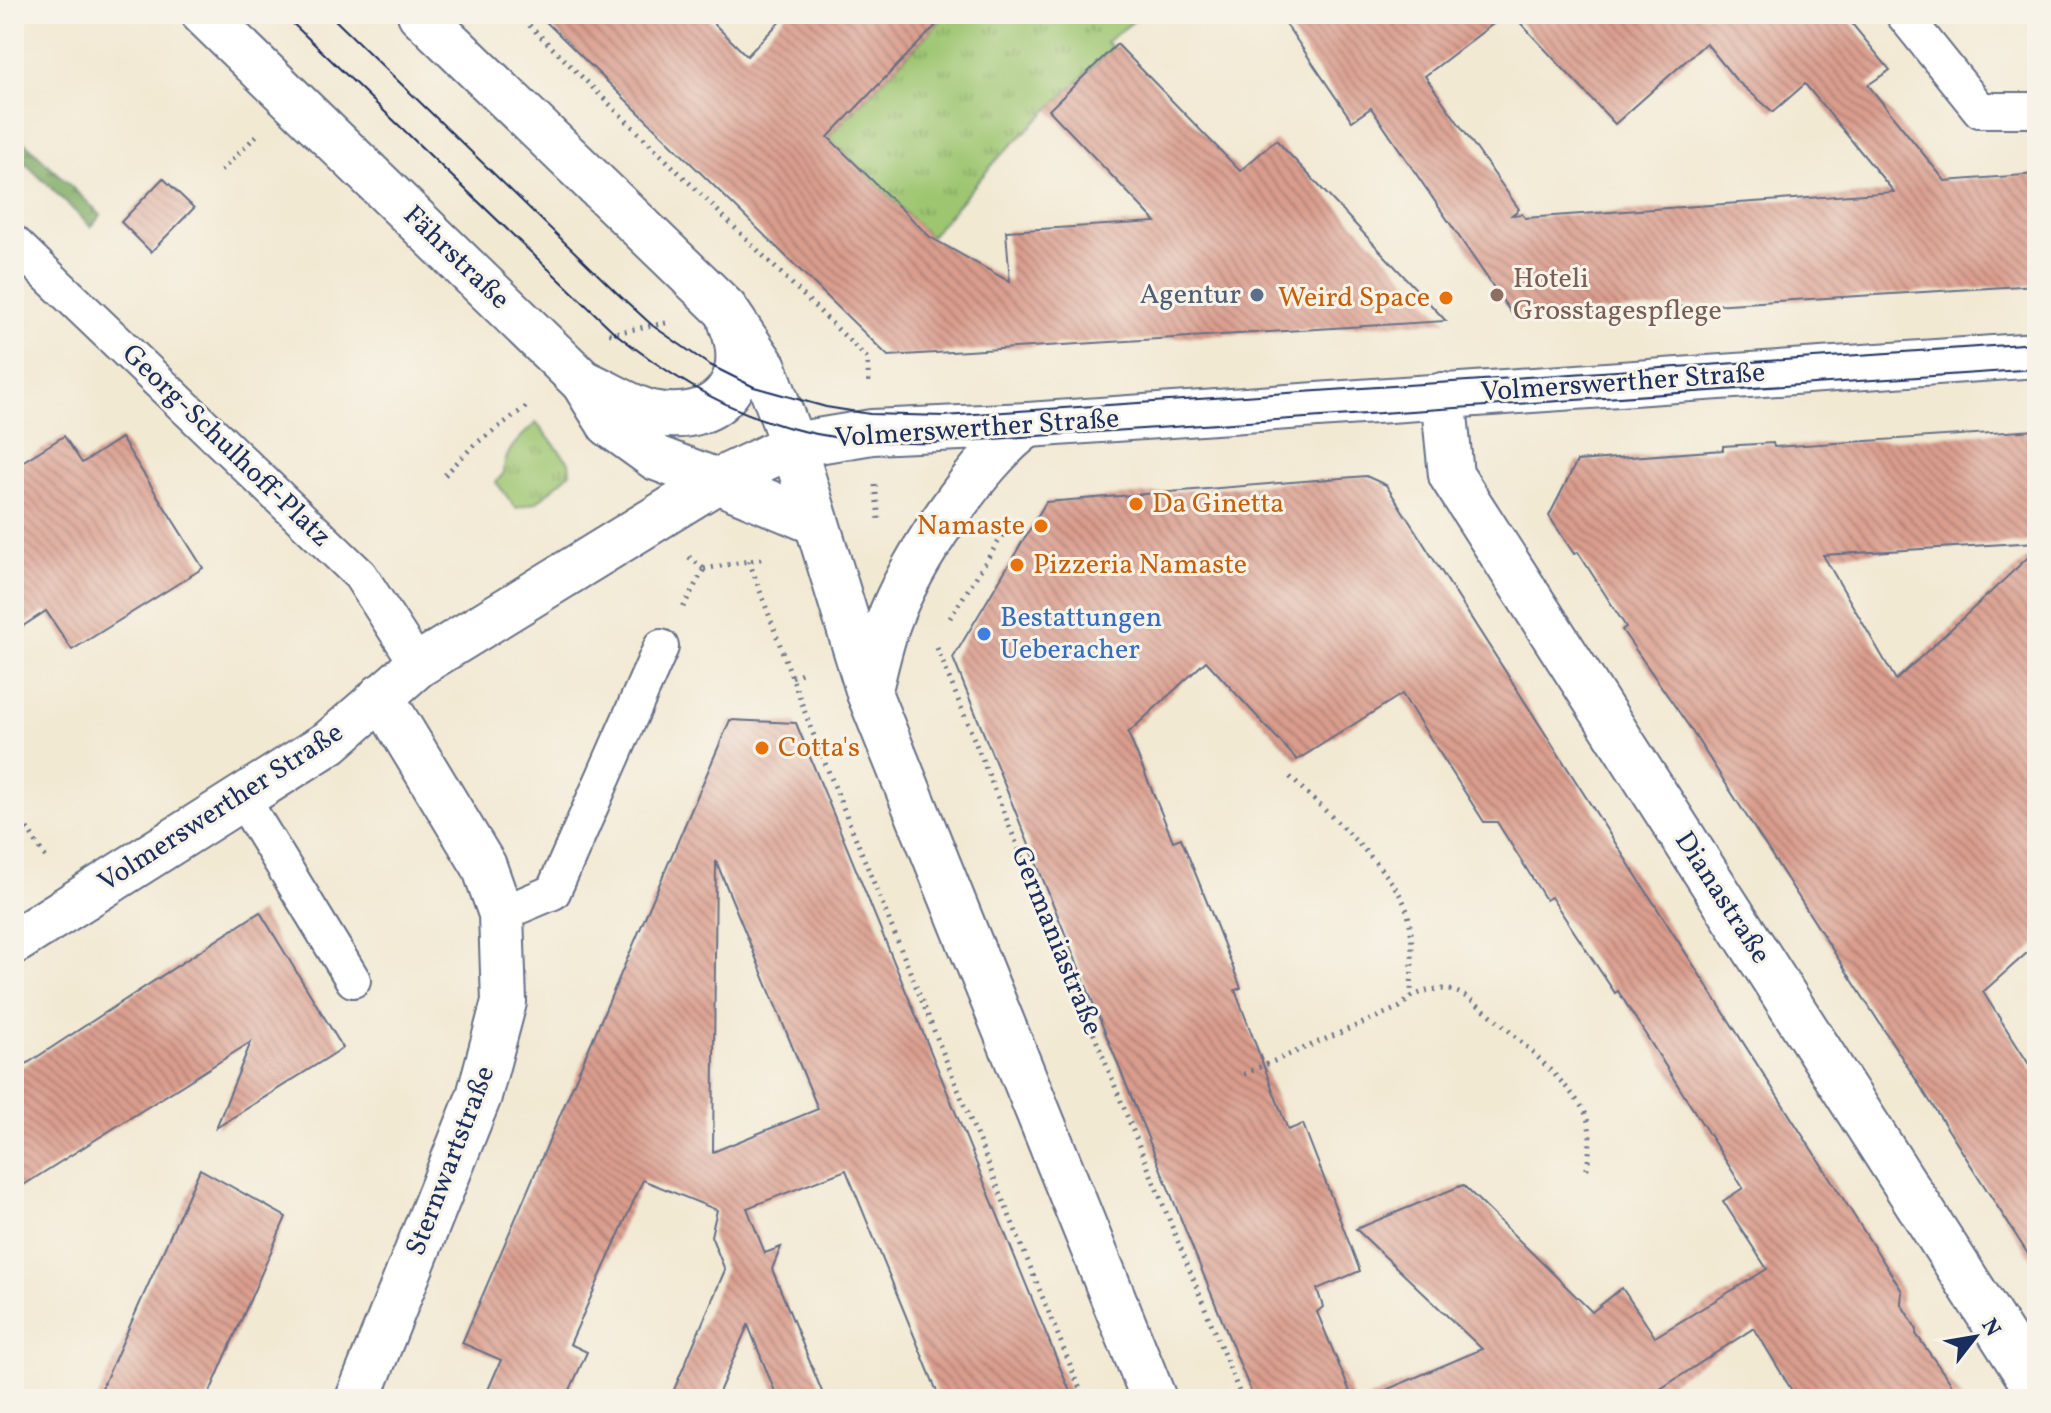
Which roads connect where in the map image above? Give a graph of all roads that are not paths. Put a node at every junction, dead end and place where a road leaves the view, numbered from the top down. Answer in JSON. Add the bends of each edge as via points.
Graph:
{"nodes":[{"id":1,"x":204,"y":14,"type":"edge"},
{"id":2,"x":420,"y":14,"type":"edge"},
{"id":3,"x":1903,"y":14,"type":"edge"},
{"id":4,"x":2037,"y":110,"type":"edge"},
{"id":5,"x":14,"y":243,"type":"edge"},
{"id":6,"x":725,"y":309,"type":"junction"},
{"id":7,"x":2037,"y":355,"type":"edge"},
{"id":8,"x":583,"y":382,"type":"junction"},
{"id":9,"x":1443,"y":395,"type":"junction"},
{"id":10,"x":1028,"y":425,"type":"junction"},
{"id":11,"x":793,"y":445,"type":"junction"},
{"id":12,"x":717,"y":481,"type":"junction"},
{"id":13,"x":815,"y":522,"type":"junction"},
{"id":14,"x":661,"y":647,"type":"dead end"},
{"id":15,"x":418,"y":665,"type":"junction"},
{"id":16,"x":869,"y":693,"type":"junction"},
{"id":17,"x":381,"y":696,"type":"junction"},
{"id":18,"x":242,"y":798,"type":"junction"},
{"id":19,"x":501,"y":914,"type":"junction"},
{"id":20,"x":14,"y":942,"type":"edge"},
{"id":21,"x":353,"y":980,"type":"dead end"},
{"id":22,"x":2037,"y":1390,"type":"edge"},
{"id":23,"x":358,"y":1399,"type":"edge"},
{"id":24,"x":1154,"y":1399,"type":"edge"}],
"edges":[{"from":1,"to":8,"type":"street","name":"Fährstraße"},
{"from":2,"to":6,"type":"street"},
{"from":3,"to":4,"type":"lane","via":[[1980,110]]},
{"from":5,"to":15,"type":"lane","name":"Georg-Schulhoff-Platz","via":[[360,575]]},
{"from":6,"to":8,"type":"street","via":[[740,344],[740,370],[710,407],[686,415],[650,412]]},
{"from":6,"to":11,"type":"street","via":[[764,367]]},
{"from":7,"to":9,"type":"street","name":"Volmerswerther Straße"},
{"from":8,"to":12,"type":"street","name":"Fährstraße","via":[[609,424],[656,458]]},
{"from":9,"to":10,"type":"street","name":"Volmerswerther Straße"},
{"from":9,"to":22,"type":"street","name":"Dianastraße","via":[[1451,475]]},
{"from":10,"to":11,"type":"street","name":"Volmerswerther Straße","via":[[872,432]]},
{"from":10,"to":16,"type":"street","via":[[1009,438],[933,537],[889,620]]},
{"from":11,"to":12,"type":"street","name":"Volmerswerther Straße"},
{"from":11,"to":13,"type":"street"},
{"from":12,"to":13,"type":"street"},
{"from":12,"to":15,"type":"street","name":"Volmerswerther Straße"},
{"from":13,"to":16,"type":"street"},
{"from":14,"to":19,"type":"lane","via":[[553,892]]},
{"from":15,"to":17,"type":"street","name":"Volmerswerther Straße"},
{"from":16,"to":24,"type":"street"},
{"from":17,"to":18,"type":"street","name":"Volmerswerther Straße","via":[[330,742]]},
{"from":17,"to":19,"type":"street","name":"Sternwartstraße","via":[[484,866]]},
{"from":18,"to":20,"type":"street","name":"Volmerswerther Straße"},
{"from":18,"to":21,"type":"lane"},
{"from":19,"to":23,"type":"street","name":"Sternwartstraße","via":[[504,1002],[496,1040],[479,1096]]}]}
